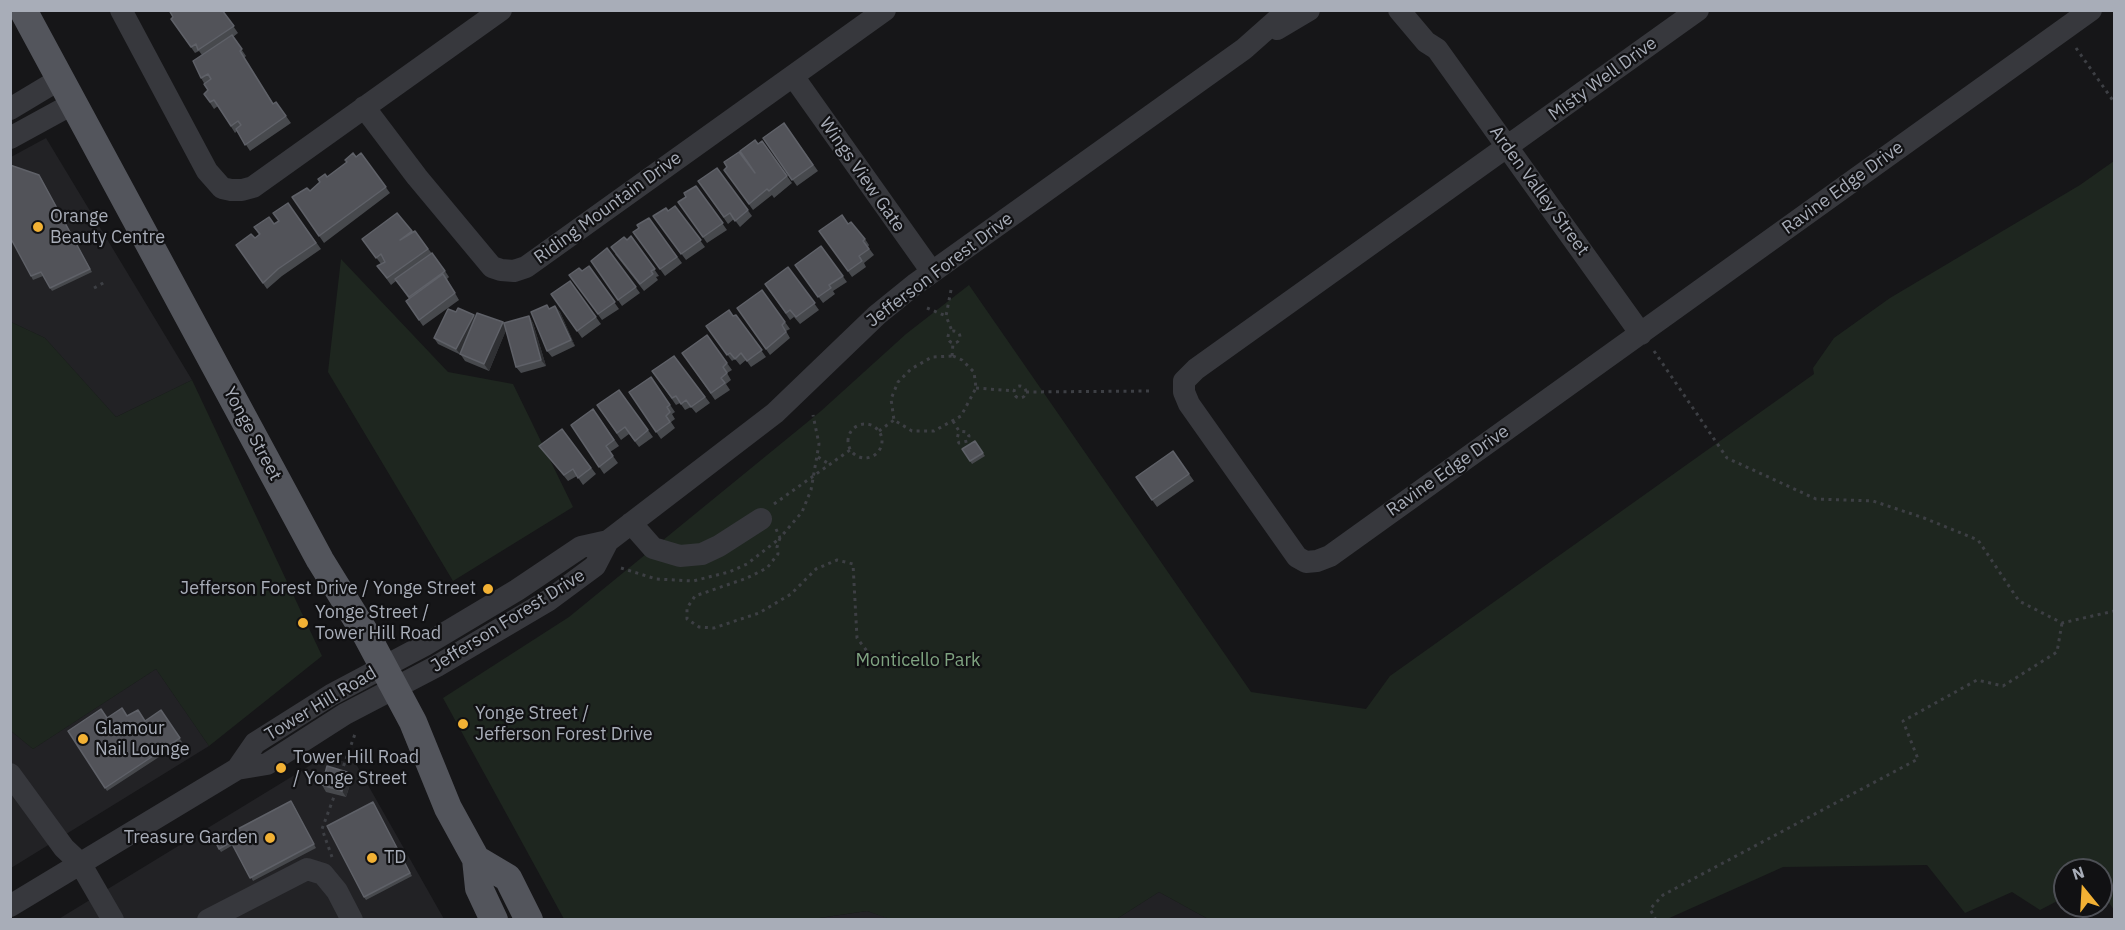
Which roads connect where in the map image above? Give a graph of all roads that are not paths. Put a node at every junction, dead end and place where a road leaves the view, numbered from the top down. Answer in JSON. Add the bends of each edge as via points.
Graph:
{"nodes":[{"id":1,"x":23,"y":10,"type":"edge"},
{"id":2,"x":121,"y":10,"type":"edge"},
{"id":3,"x":501,"y":10,"type":"edge"},
{"id":4,"x":885,"y":10,"type":"edge"},
{"id":5,"x":1288,"y":10,"type":"edge"},
{"id":6,"x":1309,"y":10,"type":"edge"},
{"id":7,"x":1400,"y":10,"type":"edge"},
{"id":8,"x":1420,"y":10,"type":"edge"},
{"id":9,"x":1698,"y":10,"type":"edge"},
{"id":10,"x":2091,"y":10,"type":"edge"},
{"id":11,"x":1257,"y":39,"type":"junction"},
{"id":12,"x":1437,"y":49,"type":"junction"},
{"id":13,"x":793,"y":76,"type":"junction"},
{"id":14,"x":60,"y":78,"type":"junction"},
{"id":15,"x":74,"y":104,"type":"junction"},
{"id":16,"x":364,"y":108,"type":"junction"},
{"id":17,"x":10,"y":109,"type":"edge"},
{"id":18,"x":10,"y":138,"type":"edge"},
{"id":19,"x":1507,"y":147,"type":"junction"},
{"id":20,"x":932,"y":272,"type":"junction"},
{"id":21,"x":1647,"y":342,"type":"junction"},
{"id":22,"x":768,"y":519,"type":"road end"},
{"id":23,"x":631,"y":523,"type":"junction"},
{"id":24,"x":389,"y":678,"type":"junction"},
{"id":25,"x":10,"y":774,"type":"edge"},
{"id":26,"x":476,"y":859,"type":"junction"},
{"id":27,"x":80,"y":863,"type":"junction"},
{"id":28,"x":10,"y":906,"type":"edge"},
{"id":29,"x":113,"y":920,"type":"edge"},
{"id":30,"x":208,"y":920,"type":"edge"},
{"id":31,"x":352,"y":920,"type":"edge"},
{"id":32,"x":494,"y":920,"type":"edge"},
{"id":33,"x":529,"y":920,"type":"edge"}],
"edges":[{"from":1,"to":14,"type":"main road","name":"Yonge Street"},
{"from":2,"to":16,"type":"street","via":[[207,171],[222,188],[253,187]]},
{"from":3,"to":16,"type":"street"},
{"from":4,"to":13,"type":"street","name":"Riding Mountain Drive"},
{"from":5,"to":11,"type":"street","name":"Jefferson Forest Drive"},
{"from":6,"to":11,"type":"street","name":"Jefferson Forest Drive"},
{"from":7,"to":12,"type":"street","name":"Arden Valley Street","via":[[1426,42]]},
{"from":8,"to":12,"type":"street","name":"Arden Valley Street","via":[[1435,35]]},
{"from":9,"to":19,"type":"street","name":"Misty Well Drive"},
{"from":10,"to":21,"type":"street","name":"Ravine Edge Drive"},
{"from":11,"to":20,"type":"street","name":"Jefferson Forest Drive"},
{"from":12,"to":19,"type":"street","name":"Arden Valley Street"},
{"from":13,"to":16,"type":"street","name":"Riding Mountain Drive","via":[[526,267],[514,271],[492,267]]},
{"from":13,"to":20,"type":"street","name":"Wings View Gate"},
{"from":14,"to":15,"type":"main road","name":"Yonge Street"},
{"from":14,"to":17,"type":"street"},
{"from":15,"to":18,"type":"street"},
{"from":15,"to":24,"type":"main road","name":"Yonge Street","via":[[320,560]]},
{"from":19,"to":21,"type":"street","name":"Arden Valley Street"},
{"from":19,"to":21,"type":"street","name":"Ravine Edge Drive","via":[[1184,381],[1189,404],[1297,557],[1306,562],[1330,556]]},
{"from":20,"to":23,"type":"street","name":"Jefferson Forest Drive","via":[[877,315],[775,413]]},
{"from":22,"to":23,"type":"street","via":[[702,554],[680,556],[653,548]]},
{"from":23,"to":24,"type":"street","name":"Jefferson Forest Drive","via":[[608,541],[595,566],[549,600],[437,666]]},
{"from":24,"to":26,"type":"main road","name":"Yonge Street","via":[[413,722],[448,808]]},
{"from":24,"to":27,"type":"street","name":"Tower Hill Road","via":[[345,714],[267,764],[237,769]]},
{"from":25,"to":27,"type":"street","via":[[64,848]]},
{"from":26,"to":32,"type":"main road","name":"Yonge Street","via":[[479,888]]},
{"from":26,"to":33,"type":"main road","via":[[508,878]]},
{"from":27,"to":28,"type":"street","name":"Tower Hill Road"},
{"from":27,"to":29,"type":"street"},
{"from":30,"to":31,"type":"street","via":[[307,869],[323,874]]}]}
